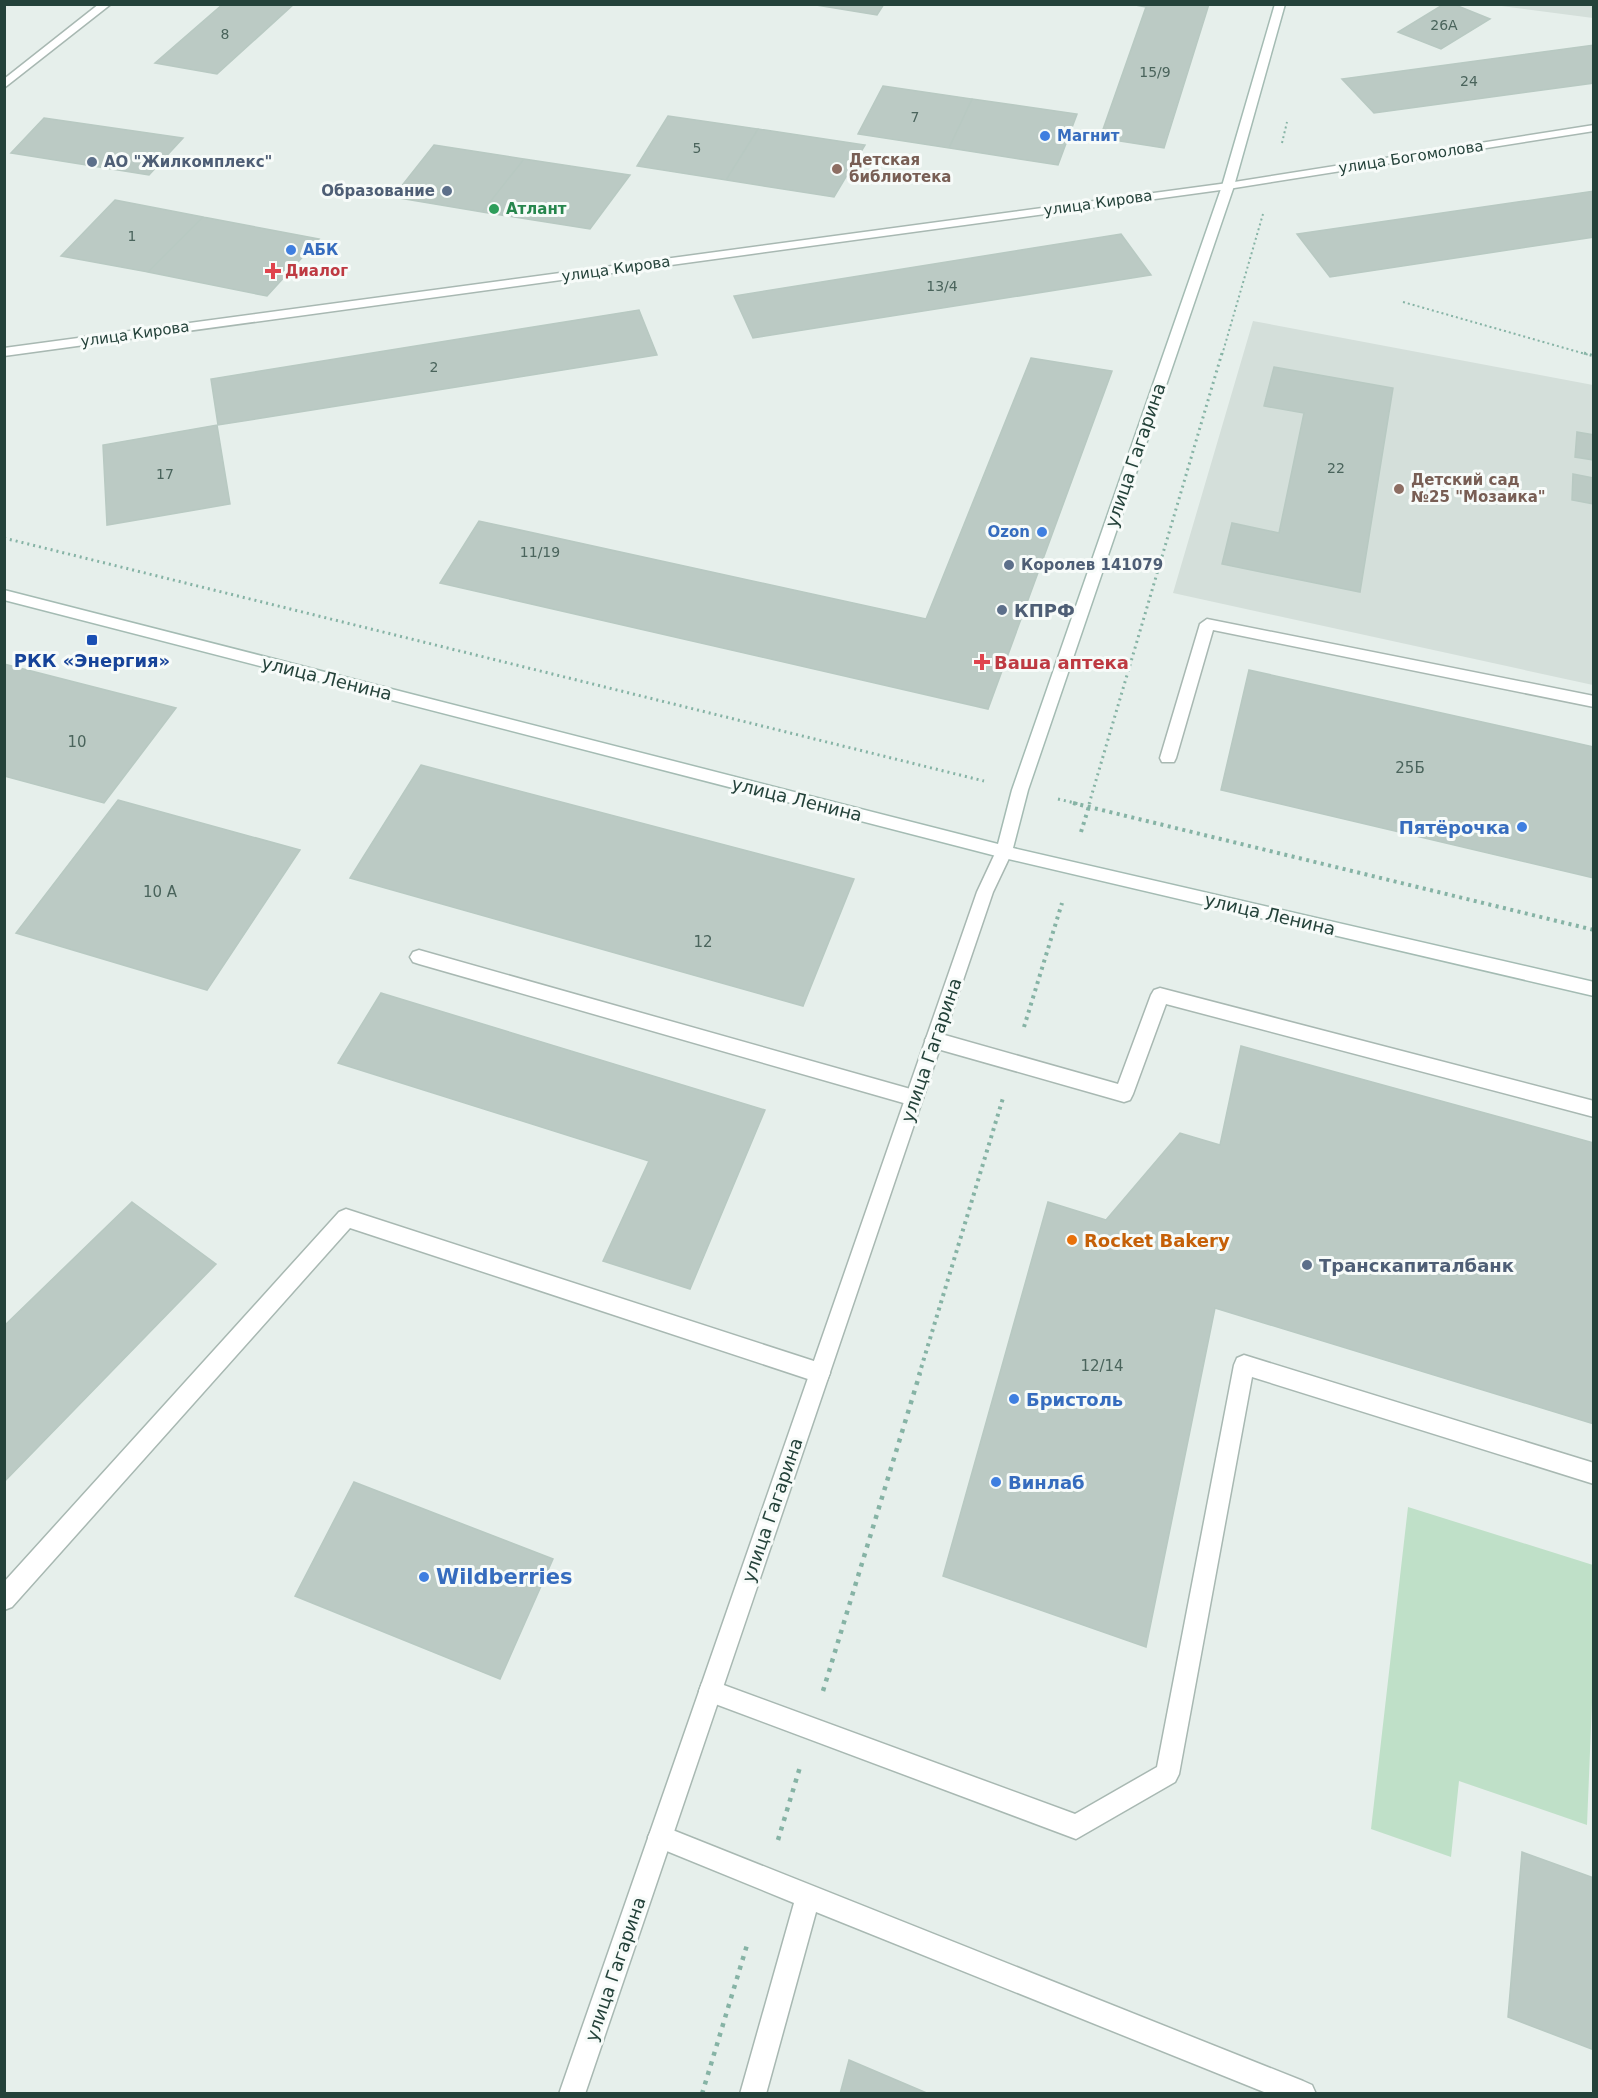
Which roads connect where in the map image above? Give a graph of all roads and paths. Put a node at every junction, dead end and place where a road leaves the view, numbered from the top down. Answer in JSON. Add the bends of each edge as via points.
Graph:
{"nodes":[{"id":1,"x":106,"y":4,"type":"edge"},
{"id":2,"x":1280,"y":4,"type":"edge"},
{"id":3,"x":4,"y":85,"type":"edge"},
{"id":4,"x":1593,"y":128,"type":"edge"},
{"id":5,"x":1228,"y":186,"type":"junction"},
{"id":6,"x":1403,"y":302,"type":"dead end"},
{"id":7,"x":4,"y":352,"type":"edge"},
{"id":8,"x":1593,"y":356,"type":"edge"},
{"id":9,"x":4,"y":538,"type":"edge"},
{"id":10,"x":4,"y":595,"type":"edge"},
{"id":11,"x":1593,"y":702,"type":"edge"},
{"id":12,"x":1168,"y":758,"type":"dead end"},
{"id":13,"x":1020,"y":790,"type":"junction"},
{"id":14,"x":1004,"y":852,"type":"junction"},
{"id":15,"x":1593,"y":930,"type":"edge"},
{"id":16,"x":419,"y":957,"type":"dead end"},
{"id":17,"x":1593,"y":989,"type":"edge"},
{"id":18,"x":934,"y":1040,"type":"junction"},
{"id":19,"x":914,"y":1098,"type":"junction"},
{"id":20,"x":1593,"y":1109,"type":"edge"},
{"id":21,"x":820,"y":1373,"type":"junction"},
{"id":22,"x":1593,"y":1474,"type":"edge"},
{"id":23,"x":4,"y":1599,"type":"edge"},
{"id":24,"x":710,"y":1691,"type":"junction"},
{"id":25,"x":660,"y":1837,"type":"junction"},
{"id":26,"x":808,"y":1896,"type":"junction"},
{"id":27,"x":572,"y":2094,"type":"edge"},
{"id":28,"x":753,"y":2094,"type":"edge"},
{"id":29,"x":1304,"y":2094,"type":"edge"}],
"edges":[{"from":1,"to":3,"type":"street"},
{"from":2,"to":5,"type":"street","name":"улица Гагарина"},
{"from":4,"to":5,"type":"street","name":"улица Богомолова"},
{"from":5,"to":7,"type":"street","name":"улица Кирова"},
{"from":5,"to":13,"type":"street","name":"улица Гагарина"},
{"from":6,"to":8,"type":"path"},
{"from":9,"to":13,"type":"path"},
{"from":10,"to":14,"type":"street","name":"улица Ленина"},
{"from":11,"to":12,"type":"street","via":[[1207,624]]},
{"from":13,"to":14,"type":"street","name":"улица Гагарина"},
{"from":13,"to":15,"type":"path"},
{"from":14,"to":17,"type":"street","name":"улица Ленина"},
{"from":14,"to":18,"type":"street","name":"улица Гагарина","via":[[985,892]]},
{"from":16,"to":19,"type":"street"},
{"from":18,"to":19,"type":"street","name":"улица Гагарина"},
{"from":18,"to":20,"type":"street","via":[[1124,1094],[1160,995]]},
{"from":19,"to":21,"type":"street","name":"улица Гагарина"},
{"from":21,"to":23,"type":"street","via":[[346,1218]]},
{"from":21,"to":24,"type":"street","name":"улица Гагарина"},
{"from":22,"to":24,"type":"street","via":[[1244,1365],[1167,1774],[1076,1827]]},
{"from":24,"to":25,"type":"street","name":"улица Гагарина"},
{"from":25,"to":26,"type":"street"},
{"from":25,"to":27,"type":"street","name":"улица Гагарина"},
{"from":26,"to":28,"type":"street"},
{"from":26,"to":29,"type":"street"}]}
